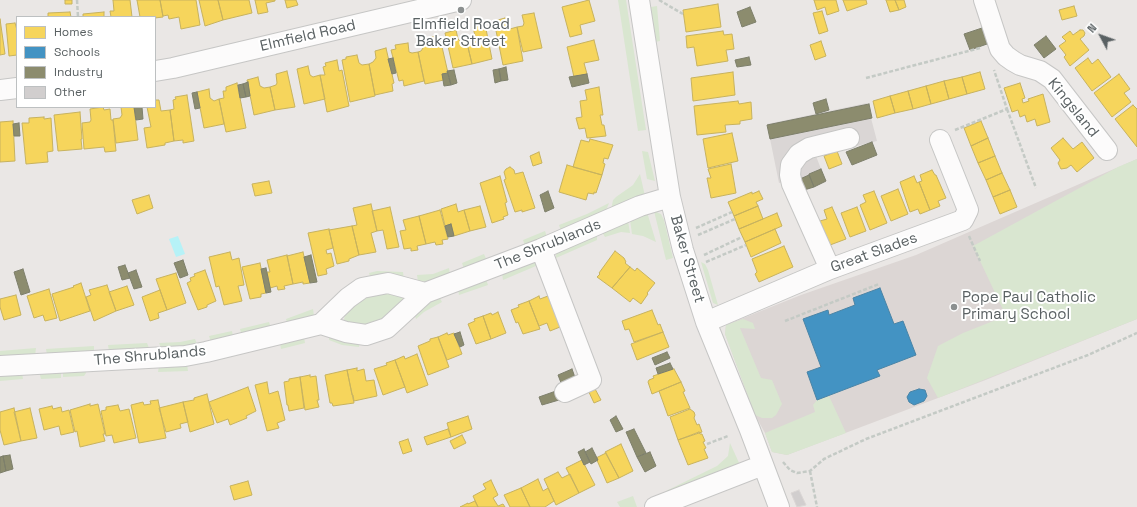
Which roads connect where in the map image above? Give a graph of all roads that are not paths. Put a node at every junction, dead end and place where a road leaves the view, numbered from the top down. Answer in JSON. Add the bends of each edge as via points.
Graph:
{"nodes":[{"id":1,"x":461,"y":0,"type":"edge"},
{"id":2,"x":639,"y":0,"type":"edge"},
{"id":3,"x":984,"y":0,"type":"edge"},
{"id":4,"x":156,"y":71,"type":"edge"},
{"id":5,"x":16,"y":88,"type":"edge"},
{"id":6,"x":0,"y":90,"type":"edge"},
{"id":7,"x":848,"y":138,"type":"dead end"},
{"id":8,"x":940,"y":140,"type":"road end"},
{"id":9,"x":1107,"y":150,"type":"dead end"},
{"id":10,"x":670,"y":197,"type":"junction"},
{"id":11,"x":541,"y":249,"type":"junction"},
{"id":12,"x":830,"y":269,"type":"junction"},
{"id":13,"x":425,"y":293,"type":"junction"},
{"id":14,"x":706,"y":322,"type":"junction"},
{"id":15,"x":321,"y":324,"type":"junction"},
{"id":16,"x":0,"y":366,"type":"edge"},
{"id":17,"x":565,"y":392,"type":"dead end"},
{"id":18,"x":763,"y":465,"type":"junction"},
{"id":19,"x":655,"y":507,"type":"edge"},
{"id":20,"x":779,"y":507,"type":"edge"}],
"edges":[{"from":1,"to":4,"type":"street","name":"Elmfield Road"},
{"from":2,"to":10,"type":"street","name":"Baker Street"},
{"from":3,"to":9,"type":"street","name":"Kingsland","via":[[1000,49],[1013,61],[1040,71],[1052,79]]},
{"from":5,"to":6,"type":"street"},
{"from":7,"to":12,"type":"street","via":[[809,148],[799,154],[790,165],[792,184]]},
{"from":8,"to":12,"type":"street","name":"Great Slades","via":[[968,210],[963,220]]},
{"from":10,"to":11,"type":"street","name":"The Shrublands","via":[[640,206]]},
{"from":10,"to":14,"type":"street","name":"Baker Street","via":[[688,267]]},
{"from":11,"to":13,"type":"street","name":"The Shrublands"},
{"from":11,"to":17,"type":"street","via":[[591,380]]},
{"from":12,"to":14,"type":"street","name":"Great Slades"},
{"from":13,"to":15,"type":"street","name":"The Shrublands","via":[[388,283],[362,288]]},
{"from":13,"to":15,"type":"street","name":"The Shrublands","via":[[387,328],[366,335]]},
{"from":14,"to":18,"type":"street","name":"Baker Street"},
{"from":15,"to":16,"type":"street","name":"The Shrublands","via":[[192,355]]},
{"from":18,"to":19,"type":"street"},
{"from":18,"to":20,"type":"street","name":"Baker Street"}]}
